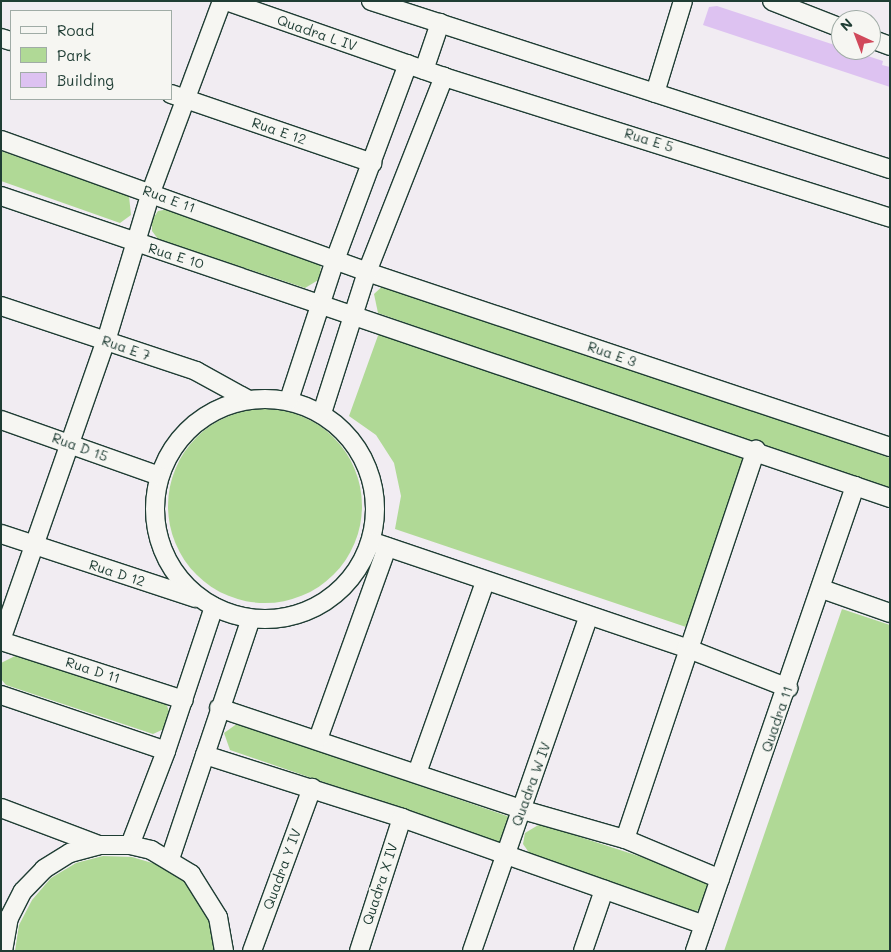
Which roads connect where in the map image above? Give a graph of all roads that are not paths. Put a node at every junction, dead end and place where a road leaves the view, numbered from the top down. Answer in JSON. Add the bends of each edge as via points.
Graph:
{"nodes":[{"id":1,"x":222,"y":1,"type":"edge"},
{"id":2,"x":226,"y":1,"type":"edge"},
{"id":3,"x":371,"y":1,"type":"edge"},
{"id":4,"x":683,"y":1,"type":"edge"},
{"id":5,"x":772,"y":1,"type":"edge"},
{"id":6,"x":275,"y":10,"type":"edge"},
{"id":7,"x":440,"y":23,"type":"junction"},
{"id":8,"x":831,"y":24,"type":"edge"},
{"id":9,"x":416,"y":67,"type":"junction"},
{"id":10,"x":444,"y":76,"type":"junction"},
{"id":11,"x":655,"y":92,"type":"junction"},
{"id":12,"x":178,"y":96,"type":"edge"},
{"id":13,"x":1,"y":140,"type":"edge"},
{"id":14,"x":373,"y":163,"type":"junction"},
{"id":15,"x":890,"y":169,"type":"edge"},
{"id":16,"x":151,"y":192,"type":"junction"},
{"id":17,"x":1,"y":196,"type":"edge"},
{"id":18,"x":890,"y":218,"type":"edge"},
{"id":19,"x":138,"y":244,"type":"junction"},
{"id":20,"x":335,"y":260,"type":"junction"},
{"id":21,"x":367,"y":272,"type":"junction"},
{"id":22,"x":321,"y":302,"type":"junction"},
{"id":23,"x":1,"y":306,"type":"edge"},
{"id":24,"x":352,"y":313,"type":"junction"},
{"id":25,"x":106,"y":341,"type":"junction"},
{"id":26,"x":247,"y":399,"type":"junction"},
{"id":27,"x":289,"y":400,"type":"junction"},
{"id":28,"x":322,"y":413,"type":"junction"},
{"id":29,"x":1,"y":420,"type":"edge"},
{"id":30,"x":71,"y":442,"type":"junction"},
{"id":31,"x":890,"y":448,"type":"edge"},
{"id":32,"x":756,"y":449,"type":"junction"},
{"id":33,"x":159,"y":476,"type":"junction"},
{"id":34,"x":855,"y":486,"type":"junction"},
{"id":35,"x":890,"y":498,"type":"edge"},
{"id":36,"x":1,"y":534,"type":"edge"},
{"id":37,"x":380,"y":544,"type":"junction"},
{"id":38,"x":34,"y":546,"type":"junction"},
{"id":39,"x":485,"y":582,"type":"junction"},
{"id":40,"x":822,"y":589,"type":"junction"},
{"id":41,"x":207,"y":603,"type":"junction"},
{"id":42,"x":890,"y":613,"type":"edge"},
{"id":43,"x":588,"y":617,"type":"junction"},
{"id":44,"x":251,"y":619,"type":"junction"},
{"id":45,"x":1,"y":641,"type":"edge"},
{"id":46,"x":686,"y":648,"type":"junction"},
{"id":47,"x":788,"y":688,"type":"junction"},
{"id":48,"x":1,"y":694,"type":"edge"},
{"id":49,"x":184,"y":700,"type":"junction"},
{"id":50,"x":219,"y":708,"type":"junction"},
{"id":51,"x":318,"y":739,"type":"junction"},
{"id":52,"x":166,"y":751,"type":"junction"},
{"id":53,"x":205,"y":755,"type":"junction"},
{"id":54,"x":417,"y":773,"type":"junction"},
{"id":55,"x":312,"y":788,"type":"junction"},
{"id":56,"x":1,"y":808,"type":"edge"},
{"id":57,"x":523,"y":810,"type":"junction"},
{"id":58,"x":402,"y":818,"type":"junction"},
{"id":59,"x":625,"y":839,"type":"junction"},
{"id":60,"x":99,"y":845,"type":"junction"},
{"id":61,"x":130,"y":845,"type":"junction"},
{"id":62,"x":504,"y":856,"type":"junction"},
{"id":63,"x":170,"y":859,"type":"junction"},
{"id":64,"x":720,"y":879,"type":"junction"},
{"id":65,"x":604,"y":890,"type":"junction"},
{"id":66,"x":5,"y":917,"type":"edge"},
{"id":67,"x":704,"y":925,"type":"junction"},
{"id":68,"x":3,"y":951,"type":"edge"},
{"id":69,"x":224,"y":951,"type":"edge"},
{"id":70,"x":252,"y":951,"type":"edge"},
{"id":71,"x":359,"y":951,"type":"edge"},
{"id":72,"x":472,"y":951,"type":"edge"},
{"id":73,"x":583,"y":951,"type":"edge"},
{"id":74,"x":695,"y":951,"type":"edge"}],
"edges":[{"from":1,"to":12,"type":"street"},
{"from":2,"to":6,"type":"street","name":"Quadra L IV"},
{"from":3,"to":7,"type":"street"},
{"from":4,"to":11,"type":"street"},
{"from":5,"to":8,"type":"street"},
{"from":6,"to":9,"type":"street","name":"Quadra L IV"},
{"from":7,"to":9,"type":"street"},
{"from":7,"to":11,"type":"street"},
{"from":9,"to":10,"type":"street","name":"Rua E 5"},
{"from":9,"to":14,"type":"street"},
{"from":10,"to":18,"type":"street","name":"Rua E 5"},
{"from":10,"to":21,"type":"street"},
{"from":11,"to":15,"type":"street"},
{"from":12,"to":14,"type":"street","name":"Rua E 12"},
{"from":12,"to":16,"type":"street"},
{"from":13,"to":16,"type":"street","name":"Rua E 11"},
{"from":14,"to":20,"type":"street"},
{"from":16,"to":19,"type":"street"},
{"from":16,"to":20,"type":"street","name":"Rua E 11"},
{"from":17,"to":19,"type":"street","name":"Rua E 10"},
{"from":19,"to":22,"type":"street","name":"Rua E 10"},
{"from":19,"to":25,"type":"street"},
{"from":20,"to":21,"type":"street","name":"Rua E 3"},
{"from":20,"to":22,"type":"street"},
{"from":21,"to":24,"type":"street"},
{"from":21,"to":31,"type":"street","name":"Rua E 3"},
{"from":22,"to":24,"type":"street","name":"Rua E 10"},
{"from":22,"to":27,"type":"street"},
{"from":23,"to":25,"type":"street","name":"Rua E 7"},
{"from":24,"to":28,"type":"street"},
{"from":24,"to":32,"type":"street","name":"Rua E 10"},
{"from":25,"to":26,"type":"street","name":"Rua E 7","via":[[196,371]]},
{"from":25,"to":30,"type":"street"},
{"from":26,"to":27,"type":"street"},
{"from":26,"to":33,"type":"street","via":[[208,413],[178,440]]},
{"from":27,"to":28,"type":"street"},
{"from":28,"to":37,"type":"street","via":[[347,433],[365,459],[375,489]]},
{"from":29,"to":30,"type":"street","name":"Rua D 15"},
{"from":30,"to":33,"type":"street","name":"Rua D 15"},
{"from":30,"to":38,"type":"street"},
{"from":32,"to":34,"type":"street","name":"Rua E 10"},
{"from":32,"to":46,"type":"street"},
{"from":33,"to":41,"type":"street","via":[[154,511],[160,545],[176,575]]},
{"from":34,"to":35,"type":"street","name":"Rua E 10"},
{"from":34,"to":40,"type":"street","name":"Quadra 11"},
{"from":36,"to":38,"type":"street","name":"Rua D 12"},
{"from":37,"to":39,"type":"street"},
{"from":37,"to":44,"type":"street","via":[[320,604],[290,616]]},
{"from":37,"to":51,"type":"street"},
{"from":38,"to":41,"type":"street","name":"Rua D 12"},
{"from":38,"to":45,"type":"street"},
{"from":39,"to":43,"type":"street"},
{"from":39,"to":54,"type":"street"},
{"from":40,"to":42,"type":"street"},
{"from":40,"to":47,"type":"street","name":"Quadra 11"},
{"from":41,"to":44,"type":"street","name":"Rua D 12"},
{"from":41,"to":49,"type":"street"},
{"from":43,"to":46,"type":"street"},
{"from":43,"to":57,"type":"street","name":"Quadra W IV"},
{"from":44,"to":50,"type":"street"},
{"from":45,"to":49,"type":"street","name":"Rua D 11"},
{"from":46,"to":47,"type":"street"},
{"from":46,"to":59,"type":"street"},
{"from":47,"to":64,"type":"street","name":"Quadra 11"},
{"from":48,"to":52,"type":"street"},
{"from":49,"to":52,"type":"street"},
{"from":50,"to":51,"type":"street"},
{"from":50,"to":53,"type":"street"},
{"from":51,"to":54,"type":"street"},
{"from":52,"to":61,"type":"street"},
{"from":53,"to":55,"type":"street"},
{"from":53,"to":63,"type":"street"},
{"from":54,"to":57,"type":"street"},
{"from":55,"to":58,"type":"street"},
{"from":55,"to":70,"type":"street","name":"Quadra Y IV"},
{"from":56,"to":60,"type":"street"},
{"from":57,"to":59,"type":"street"},
{"from":57,"to":62,"type":"street","name":"Quadra W IV"},
{"from":58,"to":62,"type":"street"},
{"from":58,"to":71,"type":"street","name":"Quadra X IV"},
{"from":59,"to":64,"type":"street"},
{"from":60,"to":61,"type":"street"},
{"from":60,"to":66,"type":"street","via":[[70,853],[44,869]]},
{"from":61,"to":63,"type":"street"},
{"from":62,"to":65,"type":"street"},
{"from":62,"to":72,"type":"street","name":"Quadra W IV"},
{"from":63,"to":69,"type":"street","via":[[207,894],[218,916]]},
{"from":64,"to":67,"type":"street","name":"Quadra 11"},
{"from":65,"to":67,"type":"street"},
{"from":65,"to":73,"type":"street"},
{"from":66,"to":68,"type":"street"},
{"from":67,"to":74,"type":"street","name":"Quadra 11"}]}
